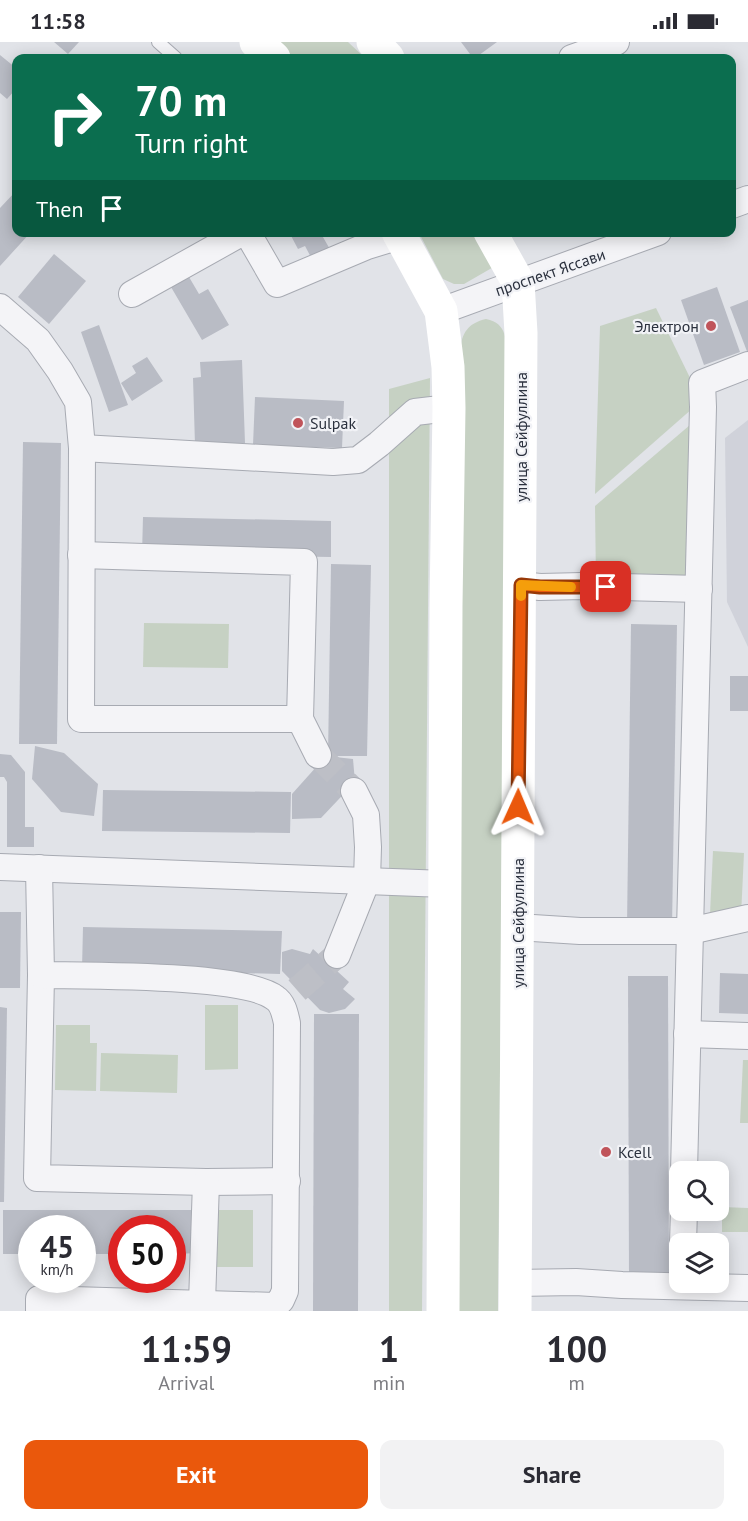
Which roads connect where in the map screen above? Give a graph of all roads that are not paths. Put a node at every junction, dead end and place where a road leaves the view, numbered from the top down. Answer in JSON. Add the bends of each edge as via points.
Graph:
{"nodes":[{"id":1,"x":158,"y":42,"type":"edge"},
{"id":2,"x":256,"y":42,"type":"edge"},
{"id":3,"x":373,"y":42,"type":"edge"},
{"id":4,"x":616,"y":42,"type":"edge"},
{"id":5,"x":172,"y":54,"type":"edge"},
{"id":6,"x":270,"y":54,"type":"edge"},
{"id":7,"x":384,"y":54,"type":"edge"},
{"id":8,"x":583,"y":54,"type":"edge"},
{"id":9,"x":236,"y":237,"type":"edge"},
{"id":10,"x":248,"y":237,"type":"edge"},
{"id":11,"x":391,"y":237,"type":"edge"},
{"id":12,"x":401,"y":237,"type":"edge"},
{"id":13,"x":493,"y":237,"type":"edge"},
{"id":14,"x":645,"y":237,"type":"edge"},
{"id":15,"x":518,"y":282,"type":"junction"},
{"id":16,"x":132,"y":294,"type":"dead end"},
{"id":17,"x":0,"y":308,"type":"edge"},
{"id":18,"x":441,"y":311,"type":"junction"},
{"id":19,"x":748,"y":365,"type":"edge"},
{"id":20,"x":449,"y":408,"type":"junction"},
{"id":21,"x":82,"y":448,"type":"junction"},
{"id":22,"x":81,"y":555,"type":"junction"},
{"id":23,"x":521,"y":585,"type":"junction"},
{"id":24,"x":699,"y":589,"type":"junction"},
{"id":25,"x":300,"y":719,"type":"junction"},
{"id":26,"x":318,"y":755,"type":"tunnel mouth"},
{"id":27,"x":354,"y":791,"type":"tunnel mouth"},
{"id":28,"x":0,"y":867,"type":"edge"},
{"id":29,"x":39,"y":868,"type":"junction"},
{"id":30,"x":367,"y":880,"type":"junction"},
{"id":31,"x":445,"y":884,"type":"junction"},
{"id":32,"x":748,"y":918,"type":"edge"},
{"id":33,"x":517,"y":927,"type":"junction"},
{"id":34,"x":690,"y":931,"type":"junction"},
{"id":35,"x":337,"y":955,"type":"tunnel mouth"},
{"id":36,"x":41,"y":975,"type":"junction"},
{"id":37,"x":687,"y":1034,"type":"junction"},
{"id":38,"x":748,"y":1036,"type":"edge"},
{"id":39,"x":684,"y":1161,"type":"edge"},
{"id":40,"x":287,"y":1181,"type":"junction"},
{"id":41,"x":206,"y":1182,"type":"junction"},
{"id":42,"x":669,"y":1284,"type":"edge"},
{"id":43,"x":729,"y":1287,"type":"edge"},
{"id":44,"x":748,"y":1288,"type":"edge"},
{"id":45,"x":515,"y":1297,"type":"edge"},
{"id":46,"x":202,"y":1303,"type":"junction"},
{"id":47,"x":39,"y":1311,"type":"edge"},
{"id":48,"x":443,"y":1311,"type":"edge"}],
"edges":[{"from":1,"to":5,"type":"lane"},
{"from":2,"to":6,"type":"main road"},
{"from":3,"to":7,"type":"main road"},
{"from":4,"to":8,"type":"street"},
{"from":9,"to":16,"type":"street"},
{"from":10,"to":11,"type":"street","via":[[277,284]]},
{"from":12,"to":18,"type":"main road"},
{"from":13,"to":15,"type":"main road"},
{"from":14,"to":15,"type":"street","name":"проспект Яссави"},
{"from":15,"to":18,"type":"street","name":"проспект Яссави"},
{"from":15,"to":23,"type":"main road","name":"улица Сейфуллина"},
{"from":17,"to":21,"type":"street","via":[[38,340],[60,371],[78,402]]},
{"from":18,"to":20,"type":"main road"},
{"from":19,"to":24,"type":"street","via":[[702,383]]},
{"from":20,"to":21,"type":"street","via":[[415,412],[358,460],[333,462]]},
{"from":20,"to":31,"type":"main road"},
{"from":21,"to":22,"type":"street"},
{"from":22,"to":25,"type":"street","via":[[304,562]]},
{"from":22,"to":25,"type":"street","via":[[81,718]]},
{"from":23,"to":24,"type":"street"},
{"from":23,"to":33,"type":"main road","name":"улица Сейфуллина"},
{"from":24,"to":34,"type":"street"},
{"from":25,"to":26,"type":"street"},
{"from":27,"to":30,"type":"street","via":[[366,815]]},
{"from":28,"to":29,"type":"street"},
{"from":29,"to":30,"type":"street"},
{"from":29,"to":36,"type":"street"},
{"from":30,"to":31,"type":"street"},
{"from":30,"to":35,"type":"street"},
{"from":31,"to":48,"type":"main road"},
{"from":32,"to":34,"type":"street"},
{"from":33,"to":34,"type":"street"},
{"from":33,"to":45,"type":"main road","name":"улица Сейфуллина"},
{"from":34,"to":37,"type":"street"},
{"from":36,"to":40,"type":"street","via":[[192,980],[287,994],[283,1009],[287,1023]]},
{"from":36,"to":41,"type":"street","via":[[37,1178]]},
{"from":37,"to":38,"type":"street"},
{"from":37,"to":39,"type":"street"},
{"from":40,"to":41,"type":"street"},
{"from":40,"to":46,"type":"street","via":[[285,1291],[281,1300],[275,1306]]},
{"from":41,"to":46,"type":"street"},
{"from":42,"to":45,"type":"street","via":[[576,1282]]},
{"from":43,"to":44,"type":"street"},
{"from":46,"to":47,"type":"street","via":[[39,1299]]}]}
